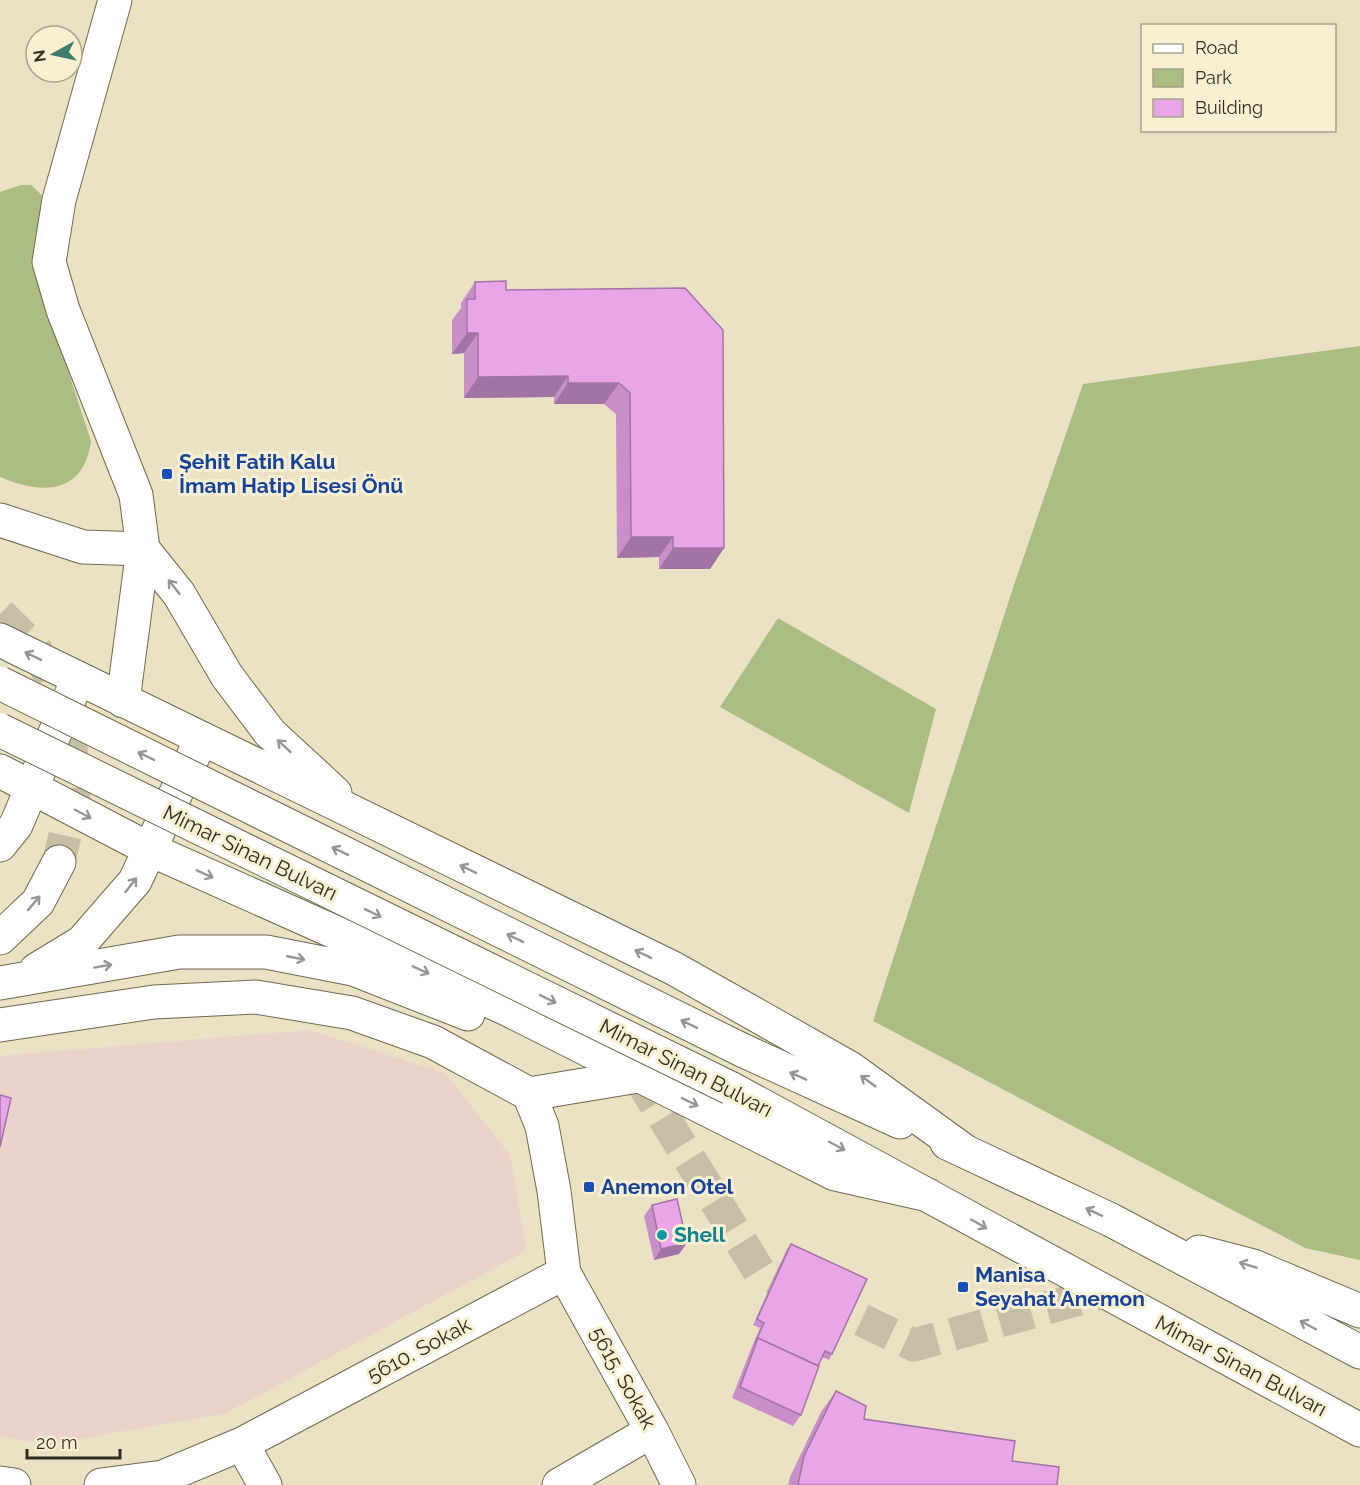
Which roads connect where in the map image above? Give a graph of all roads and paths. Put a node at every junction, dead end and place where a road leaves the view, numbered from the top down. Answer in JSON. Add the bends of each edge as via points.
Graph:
{"nodes":[{"id":1,"x":115,"y":0,"type":"edge"},
{"id":2,"x":0,"y":520,"type":"edge"},
{"id":3,"x":143,"y":549,"type":"junction"},
{"id":4,"x":0,"y":640,"type":"edge"},
{"id":5,"x":78,"y":678,"type":"junction"},
{"id":6,"x":0,"y":683,"type":"edge"},
{"id":7,"x":123,"y":701,"type":"junction"},
{"id":8,"x":0,"y":730,"type":"edge"},
{"id":9,"x":200,"y":739,"type":"junction"},
{"id":10,"x":0,"y":771,"type":"edge"},
{"id":11,"x":32,"y":787,"type":"junction"},
{"id":12,"x":358,"y":815,"type":"junction"},
{"id":13,"x":0,"y":845,"type":"edge"},
{"id":14,"x":151,"y":850,"type":"junction"},
{"id":15,"x":59,"y":862,"type":"tunnel mouth"},
{"id":16,"x":0,"y":938,"type":"edge"},
{"id":17,"x":12,"y":980,"type":"edge"},
{"id":18,"x":0,"y":1025,"type":"edge"},
{"id":19,"x":584,"y":1050,"type":"junction"},
{"id":20,"x":638,"y":1076,"type":"junction"},
{"id":21,"x":529,"y":1094,"type":"junction"},
{"id":22,"x":966,"y":1152,"type":"junction"},
{"id":23,"x":928,"y":1195,"type":"junction"},
{"id":24,"x":1146,"y":1238,"type":"junction"},
{"id":25,"x":564,"y":1273,"type":"junction"},
{"id":26,"x":1360,"y":1311,"type":"edge"},
{"id":27,"x":1360,"y":1352,"type":"edge"},
{"id":28,"x":1360,"y":1430,"type":"edge"},
{"id":29,"x":652,"y":1431,"type":"junction"},
{"id":30,"x":242,"y":1444,"type":"junction"},
{"id":31,"x":0,"y":1483,"type":"edge"},
{"id":32,"x":14,"y":1485,"type":"edge"},
{"id":33,"x":101,"y":1485,"type":"edge"},
{"id":34,"x":265,"y":1485,"type":"edge"},
{"id":35,"x":559,"y":1485,"type":"edge"},
{"id":36,"x":679,"y":1485,"type":"edge"}],
"edges":[{"from":1,"to":3,"type":"main road","via":[[59,200],[49,262],[63,310],[136,495]]},
{"from":2,"to":3,"type":"main road","via":[[83,547]]},
{"from":3,"to":7,"type":"main road"},
{"from":12,"to":3,"type":"main road","one_way":true,"via":[[270,733],[227,676],[179,594]]},
{"from":5,"to":4,"type":"main road","one_way":true},
{"from":5,"to":7,"type":"main road"},
{"from":5,"to":11,"type":"main road"},
{"from":22,"to":6,"type":"main road","name":"Mimar Sinan Bulvarı","one_way":true,"bridge":true,"via":[[742,1050]]},
{"from":7,"to":9,"type":"main road"},
{"from":8,"to":23,"type":"main road","name":"Mimar Sinan Bulvarı","one_way":true,"bridge":true,"via":[[730,1088]]},
{"from":9,"to":12,"type":"main road"},
{"from":9,"to":14,"type":"main road"},
{"from":10,"to":11,"type":"main road"},
{"from":11,"to":13,"type":"main road","via":[[16,825]]},
{"from":11,"to":14,"type":"main road","one_way":true},
{"from":22,"to":12,"type":"main road","one_way":true,"via":[[850,1068],[673,968]]},
{"from":17,"to":14,"type":"main road","one_way":true,"via":[[82,942],[135,881]]},
{"from":14,"to":19,"type":"main road","one_way":true,"via":[[507,1009]]},
{"from":16,"to":15,"type":"main road","one_way":true,"via":[[38,902]]},
{"from":17,"to":19,"type":"main road","one_way":true,"via":[[179,952],[266,952],[353,969],[500,1027]]},
{"from":18,"to":21,"type":"main road","via":[[154,1002],[256,997],[351,1013],[423,1038]]},
{"from":19,"to":20,"type":"main road"},
{"from":20,"to":21,"type":"main road"},
{"from":20,"to":23,"type":"main road","one_way":true,"via":[[835,1174]]},
{"from":21,"to":25,"type":"main road","via":[[542,1126]]},
{"from":24,"to":22,"type":"main road","name":"Mimar Sinan Bulvarı","one_way":true},
{"from":23,"to":28,"type":"main road","name":"Mimar Sinan Bulvarı","one_way":true},
{"from":26,"to":24,"type":"main road","one_way":true,"via":[[1253,1266]]},
{"from":27,"to":24,"type":"main road","one_way":true},
{"from":25,"to":29,"type":"main road","name":"5615. Sokak"},
{"from":25,"to":30,"type":"main road","name":"5610. Sokak"},
{"from":29,"to":35,"type":"main road"},
{"from":29,"to":36,"type":"main road","name":"5615. Sokak"},
{"from":30,"to":33,"type":"main road","name":"5610. Sokak","via":[[163,1477]]},
{"from":30,"to":34,"type":"main road"},
{"from":31,"to":32,"type":"main road"}]}
